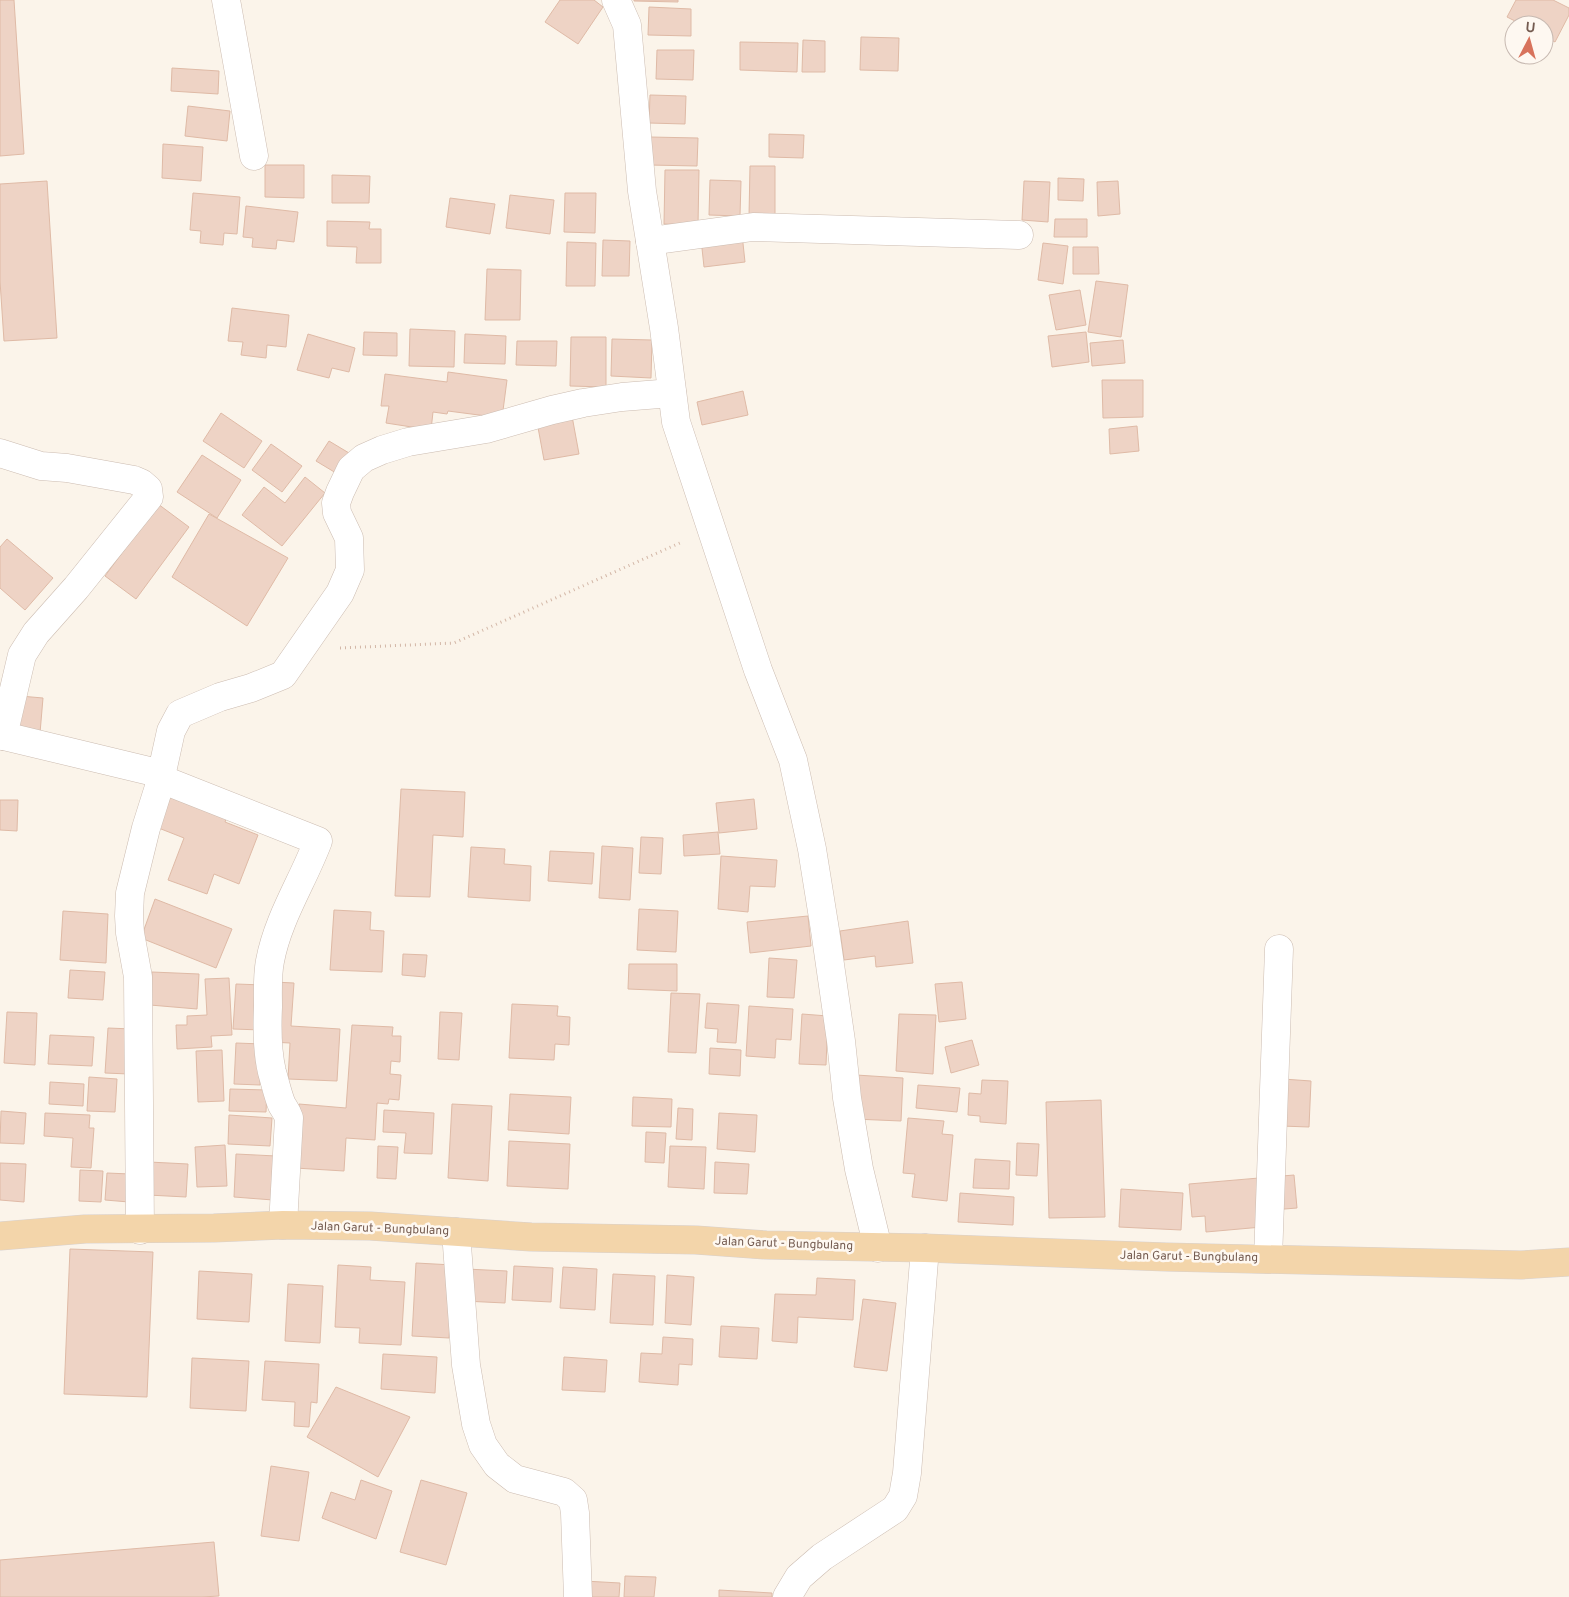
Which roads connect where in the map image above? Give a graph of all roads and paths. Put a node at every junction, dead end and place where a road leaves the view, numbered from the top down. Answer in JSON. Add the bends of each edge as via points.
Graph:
{"nodes":[{"id":1,"x":226,"y":0,"type":"edge"},
{"id":2,"x":616,"y":0,"type":"edge"},
{"id":3,"x":254,"y":156,"type":"dead end"},
{"id":4,"x":1019,"y":235,"type":"dead end"},
{"id":5,"x":650,"y":241,"type":"junction"},
{"id":6,"x":672,"y":393,"type":"junction"},
{"id":7,"x":0,"y":453,"type":"edge"},
{"id":8,"x":711,"y":529,"type":"junction"},
{"id":9,"x":300,"y":650,"type":"junction"},
{"id":10,"x":1,"y":735,"type":"edge"},
{"id":11,"x":161,"y":776,"type":"junction"},
{"id":12,"x":1279,"y":949,"type":"dead end"},
{"id":13,"x":283,"y":1225,"type":"junction"},
{"id":14,"x":140,"y":1230,"type":"junction"},
{"id":15,"x":456,"y":1232,"type":"junction"},
{"id":16,"x":0,"y":1236,"type":"edge"},
{"id":17,"x":878,"y":1248,"type":"junction"},
{"id":18,"x":925,"y":1248,"type":"junction"},
{"id":19,"x":1268,"y":1259,"type":"junction"},
{"id":20,"x":1569,"y":1262,"type":"edge"},
{"id":21,"x":578,"y":1597,"type":"edge"},
{"id":22,"x":786,"y":1597,"type":"edge"}],
"edges":[{"from":1,"to":3,"type":"street"},
{"from":2,"to":5,"type":"street","via":[[627,24],[642,190]]},
{"from":4,"to":5,"type":"street","via":[[754,227]]},
{"from":5,"to":6,"type":"street"},
{"from":6,"to":8,"type":"street","via":[[676,422]]},
{"from":6,"to":9,"type":"street","via":[[583,403],[486,429],[408,442],[364,458],[351,469],[336,503],[349,538],[350,570],[340,593]]},
{"from":7,"to":10,"type":"street","via":[[41,466],[134,480],[148,489],[149,497],[36,633],[22,655]]},
{"from":8,"to":9,"type":"path","via":[[454,643]]},
{"from":8,"to":17,"type":"street","via":[[758,670],[794,760],[825,930],[859,1169]]},
{"from":9,"to":11,"type":"street","via":[[283,675],[180,714],[171,731]]},
{"from":10,"to":11,"type":"street"},
{"from":11,"to":13,"type":"street","via":[[318,841],[291,901],[269,970],[267,1022],[272,1071],[289,1118]]},
{"from":11,"to":14,"type":"street","via":[[130,893],[129,916],[138,978]]},
{"from":12,"to":19,"type":"street"},
{"from":13,"to":14,"type":"main road","name":"Jalan Garut - Bungbulang"},
{"from":13,"to":15,"type":"main road","name":"Jalan Garut - Bungbulang","via":[[370,1226]]},
{"from":14,"to":16,"type":"main road","name":"Jalan Garut - Bungbulang","via":[[85,1229]]},
{"from":15,"to":17,"type":"main road","name":"Jalan Garut - Bungbulang"},
{"from":15,"to":21,"type":"street","via":[[466,1365],[483,1445],[498,1465],[515,1479],[564,1492],[573,1500]]},
{"from":17,"to":18,"type":"main road","name":"Jalan Garut - Bungbulang"},
{"from":18,"to":19,"type":"main road","name":"Jalan Garut - Bungbulang"},
{"from":18,"to":22,"type":"street","via":[[903,1496],[895,1509],[799,1577]]},
{"from":19,"to":20,"type":"main road","name":"Jalan Garut - Bungbulang","via":[[1520,1265]]}]}
